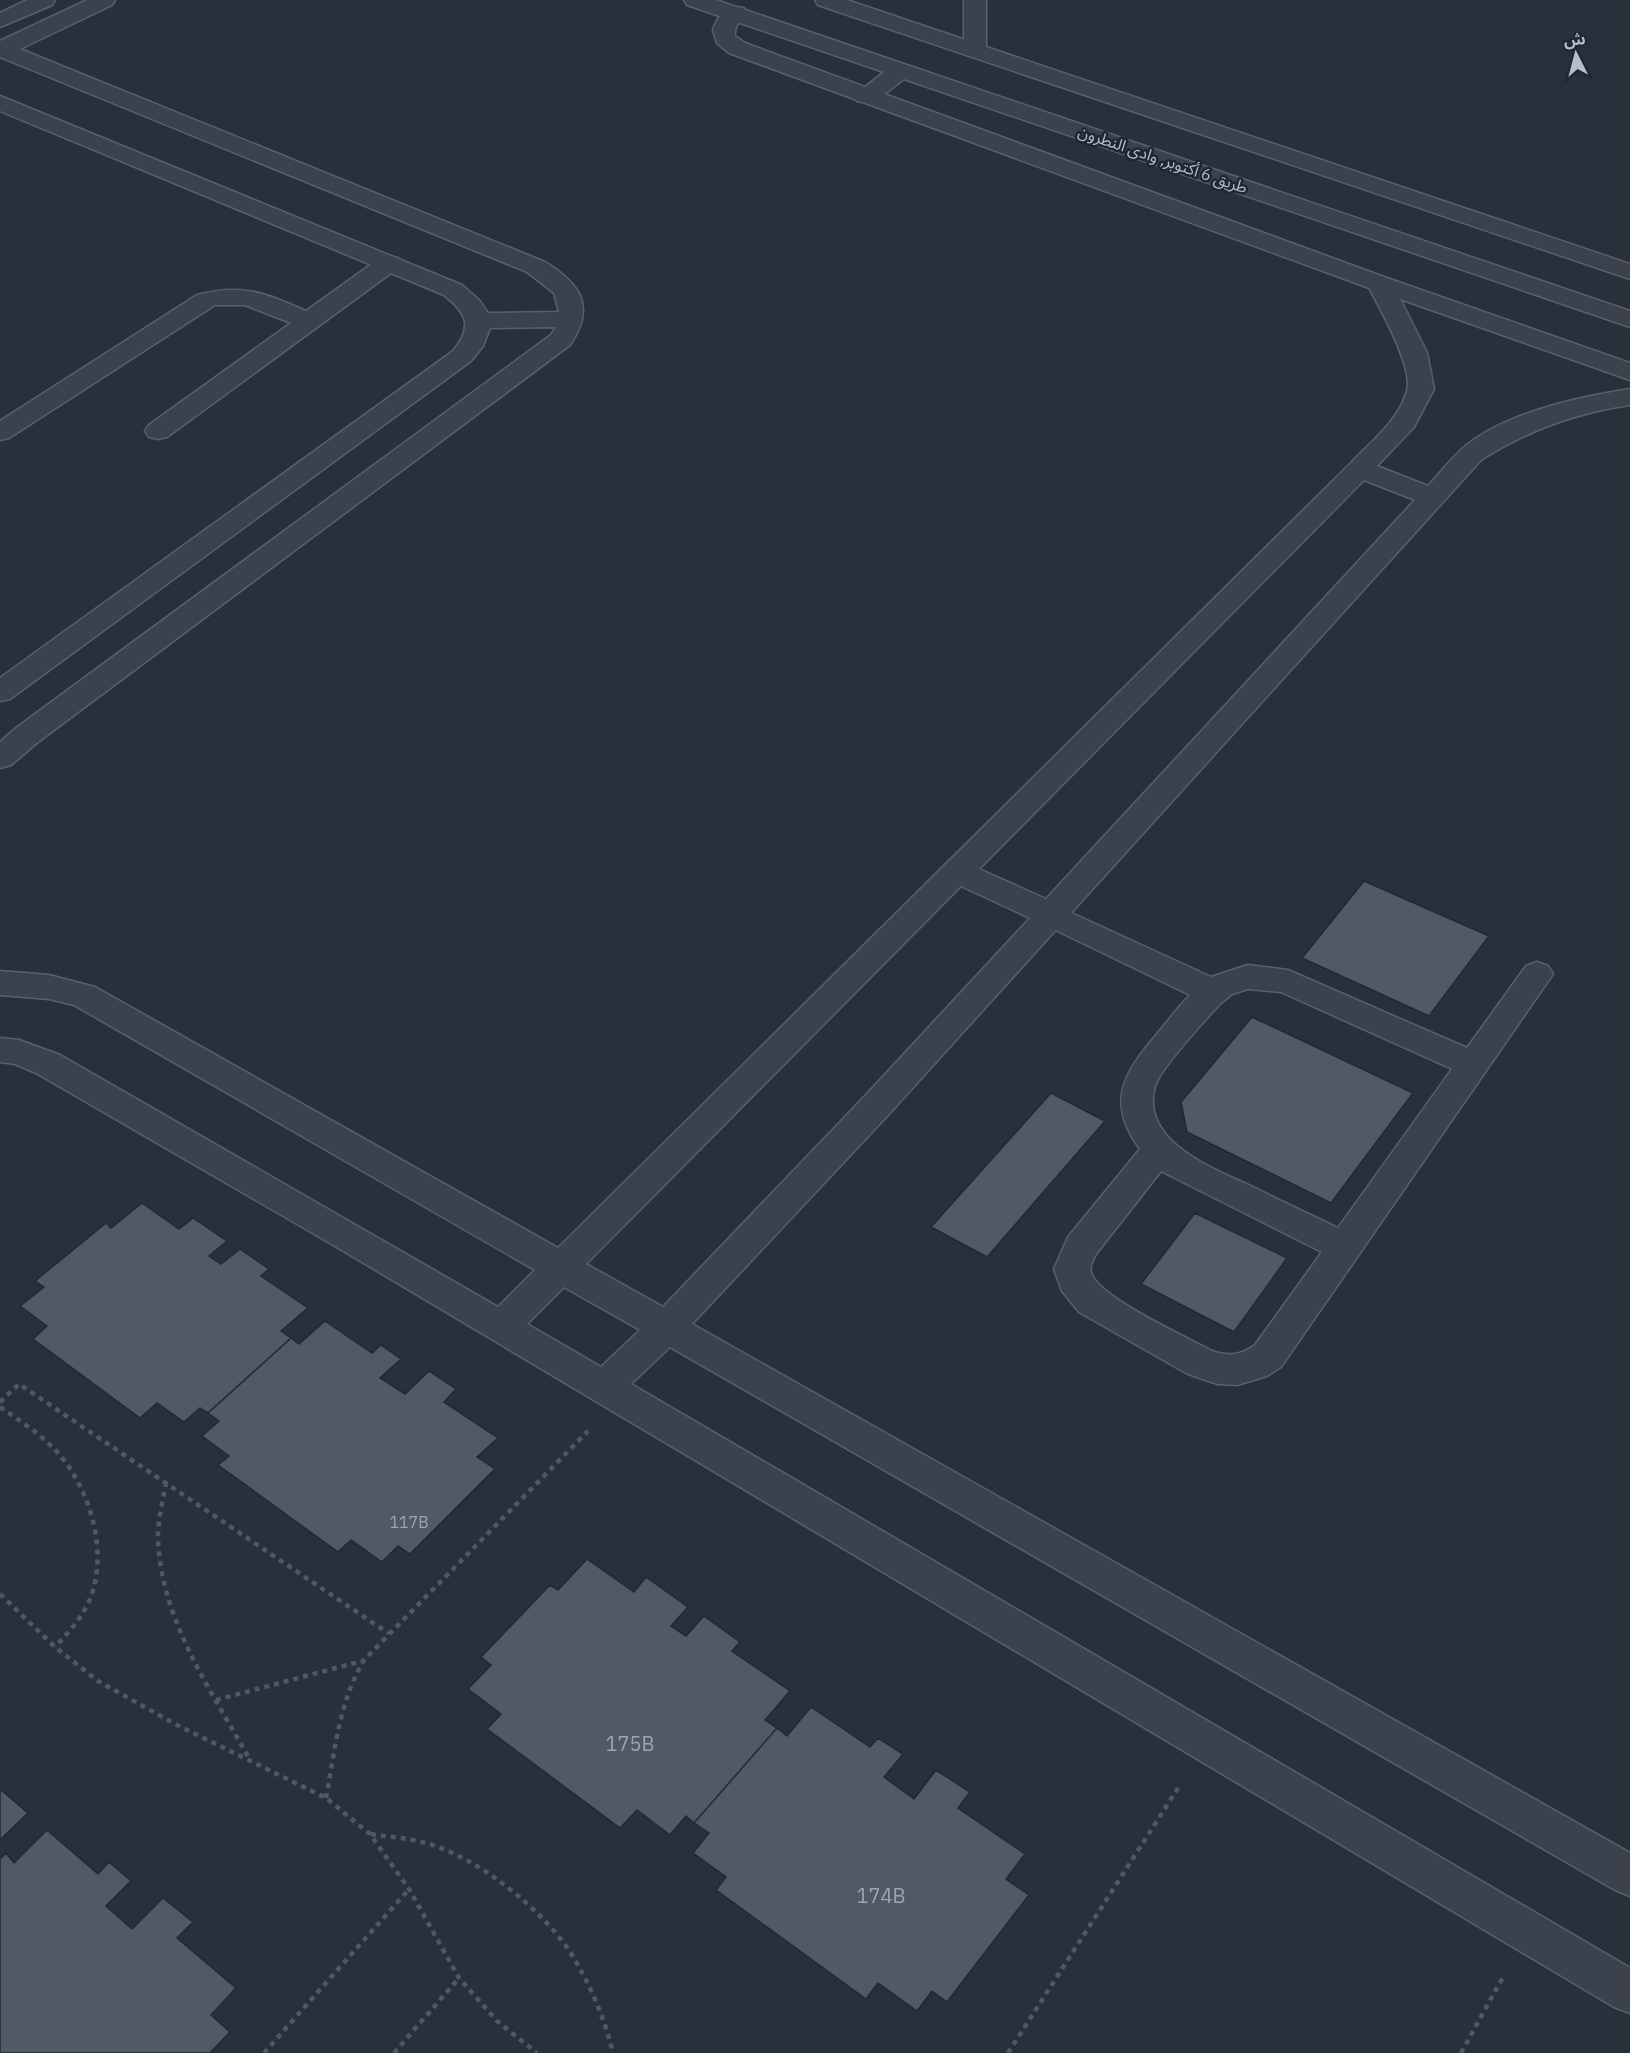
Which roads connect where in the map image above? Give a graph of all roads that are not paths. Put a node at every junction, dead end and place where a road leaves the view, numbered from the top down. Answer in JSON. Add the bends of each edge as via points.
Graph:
{"nodes":[{"id":1,"x":44,"y":0,"type":"edge"},
{"id":2,"x":104,"y":0,"type":"edge"},
{"id":3,"x":695,"y":0,"type":"edge"},
{"id":4,"x":826,"y":0,"type":"edge"},
{"id":5,"x":975,"y":0,"type":"edge"},
{"id":6,"x":736,"y":13,"type":"junction"},
{"id":7,"x":0,"y":21,"type":"edge"},
{"id":8,"x":1,"y":49,"type":"edge"},
{"id":9,"x":975,"y":50,"type":"junction"},
{"id":10,"x":901,"y":70,"type":"junction"},
{"id":11,"x":865,"y":96,"type":"junction"},
{"id":12,"x":0,"y":103,"type":"edge"},
{"id":13,"x":1591,"y":259,"type":"junction"},
{"id":14,"x":389,"y":263,"type":"junction"},
{"id":15,"x":1630,"y":272,"type":"edge"},
{"id":16,"x":1378,"y":283,"type":"junction"},
{"id":17,"x":1558,"y":294,"type":"junction"},
{"id":18,"x":1630,"y":319,"type":"edge"},
{"id":19,"x":572,"y":320,"type":"junction"},
{"id":20,"x":308,"y":321,"type":"junction"},
{"id":21,"x":479,"y":321,"type":"junction"},
{"id":22,"x":1630,"y":372,"type":"edge"},
{"id":23,"x":1630,"y":397,"type":"edge"},
{"id":24,"x":158,"y":431,"type":"dead end"},
{"id":25,"x":0,"y":432,"type":"edge"},
{"id":26,"x":1360,"y":469,"type":"junction"},
{"id":27,"x":1433,"y":498,"type":"junction"},
{"id":28,"x":0,"y":692,"type":"edge"},
{"id":29,"x":0,"y":758,"type":"edge"},
{"id":30,"x":958,"y":872,"type":"junction"},
{"id":31,"x":1052,"y":915,"type":"junction"},
{"id":32,"x":1537,"y":974,"type":"dead end"},
{"id":33,"x":0,"y":983,"type":"edge"},
{"id":34,"x":1212,"y":992,"type":"junction"},
{"id":35,"x":0,"y":1050,"type":"edge"},
{"id":36,"x":1472,"y":1064,"type":"junction"},
{"id":37,"x":1158,"y":1150,"type":"junction"},
{"id":38,"x":1344,"y":1247,"type":"junction"},
{"id":39,"x":561,"y":1268,"type":"junction"},
{"id":40,"x":502,"y":1326,"type":"junction"},
{"id":41,"x":666,"y":1328,"type":"junction"},
{"id":42,"x":613,"y":1391,"type":"junction"},
{"id":43,"x":1630,"y":1876,"type":"edge"},
{"id":44,"x":1630,"y":1992,"type":"edge"}],
"edges":[{"from":1,"to":7,"type":"street"},
{"from":2,"to":8,"type":"street"},
{"from":3,"to":6,"type":"street","name":"طريق 6 أكتوبر, وادى النطرون"},
{"from":4,"to":9,"type":"street"},
{"from":5,"to":9,"type":"street"},
{"from":6,"to":10,"type":"street","name":"طريق 6 أكتوبر, وادى النطرون"},
{"from":6,"to":11,"type":"street","via":[[723,30],[725,38],[737,48]]},
{"from":8,"to":19,"type":"street","via":[[536,267],[554,277],[566,290],[572,304]]},
{"from":9,"to":13,"type":"street"},
{"from":10,"to":11,"type":"street"},
{"from":10,"to":17,"type":"street","name":"طريق 6 أكتوبر, وادى النطرون"},
{"from":11,"to":16,"type":"street"},
{"from":12,"to":14,"type":"street"},
{"from":13,"to":15,"type":"street"},
{"from":13,"to":17,"type":"street"},
{"from":14,"to":20,"type":"street"},
{"from":14,"to":21,"type":"street","via":[[453,290],[475,309]]},
{"from":16,"to":22,"type":"street"},
{"from":16,"to":26,"type":"street","via":[[1414,353],[1421,389],[1404,421]]},
{"from":17,"to":18,"type":"street","name":"طريق 6 أكتوبر, وادى النطرون"},
{"from":19,"to":21,"type":"street"},
{"from":19,"to":29,"type":"street","via":[[561,340]]},
{"from":20,"to":24,"type":"street"},
{"from":20,"to":25,"type":"street","via":[[251,297],[235,294],[206,300]]},
{"from":21,"to":28,"type":"street","via":[[478,333],[462,356]]},
{"from":23,"to":27,"type":"street","via":[[1573,407],[1501,435],[1472,454]]},
{"from":26,"to":27,"type":"street"},
{"from":26,"to":30,"type":"street"},
{"from":27,"to":31,"type":"street"},
{"from":30,"to":31,"type":"street"},
{"from":30,"to":39,"type":"street"},
{"from":31,"to":34,"type":"street"},
{"from":31,"to":41,"type":"street"},
{"from":32,"to":36,"type":"street"},
{"from":33,"to":39,"type":"street","via":[[49,987],[83,995]]},
{"from":34,"to":36,"type":"street","via":[[1228,981],[1267,976]]},
{"from":34,"to":37,"type":"street","via":[[1144,1072],[1137,1091],[1137,1111],[1144,1131]]},
{"from":35,"to":40,"type":"street","via":[[19,1052],[48,1064]]},
{"from":36,"to":38,"type":"street"},
{"from":37,"to":38,"type":"street","via":[[1178,1166]]},
{"from":37,"to":38,"type":"street","via":[[1081,1247],[1072,1269],[1075,1281],[1092,1302],[1199,1362],[1237,1370],[1268,1356]]},
{"from":39,"to":40,"type":"street"},
{"from":39,"to":41,"type":"street"},
{"from":40,"to":42,"type":"street"},
{"from":41,"to":42,"type":"street"},
{"from":41,"to":43,"type":"street"},
{"from":42,"to":44,"type":"street"}]}
